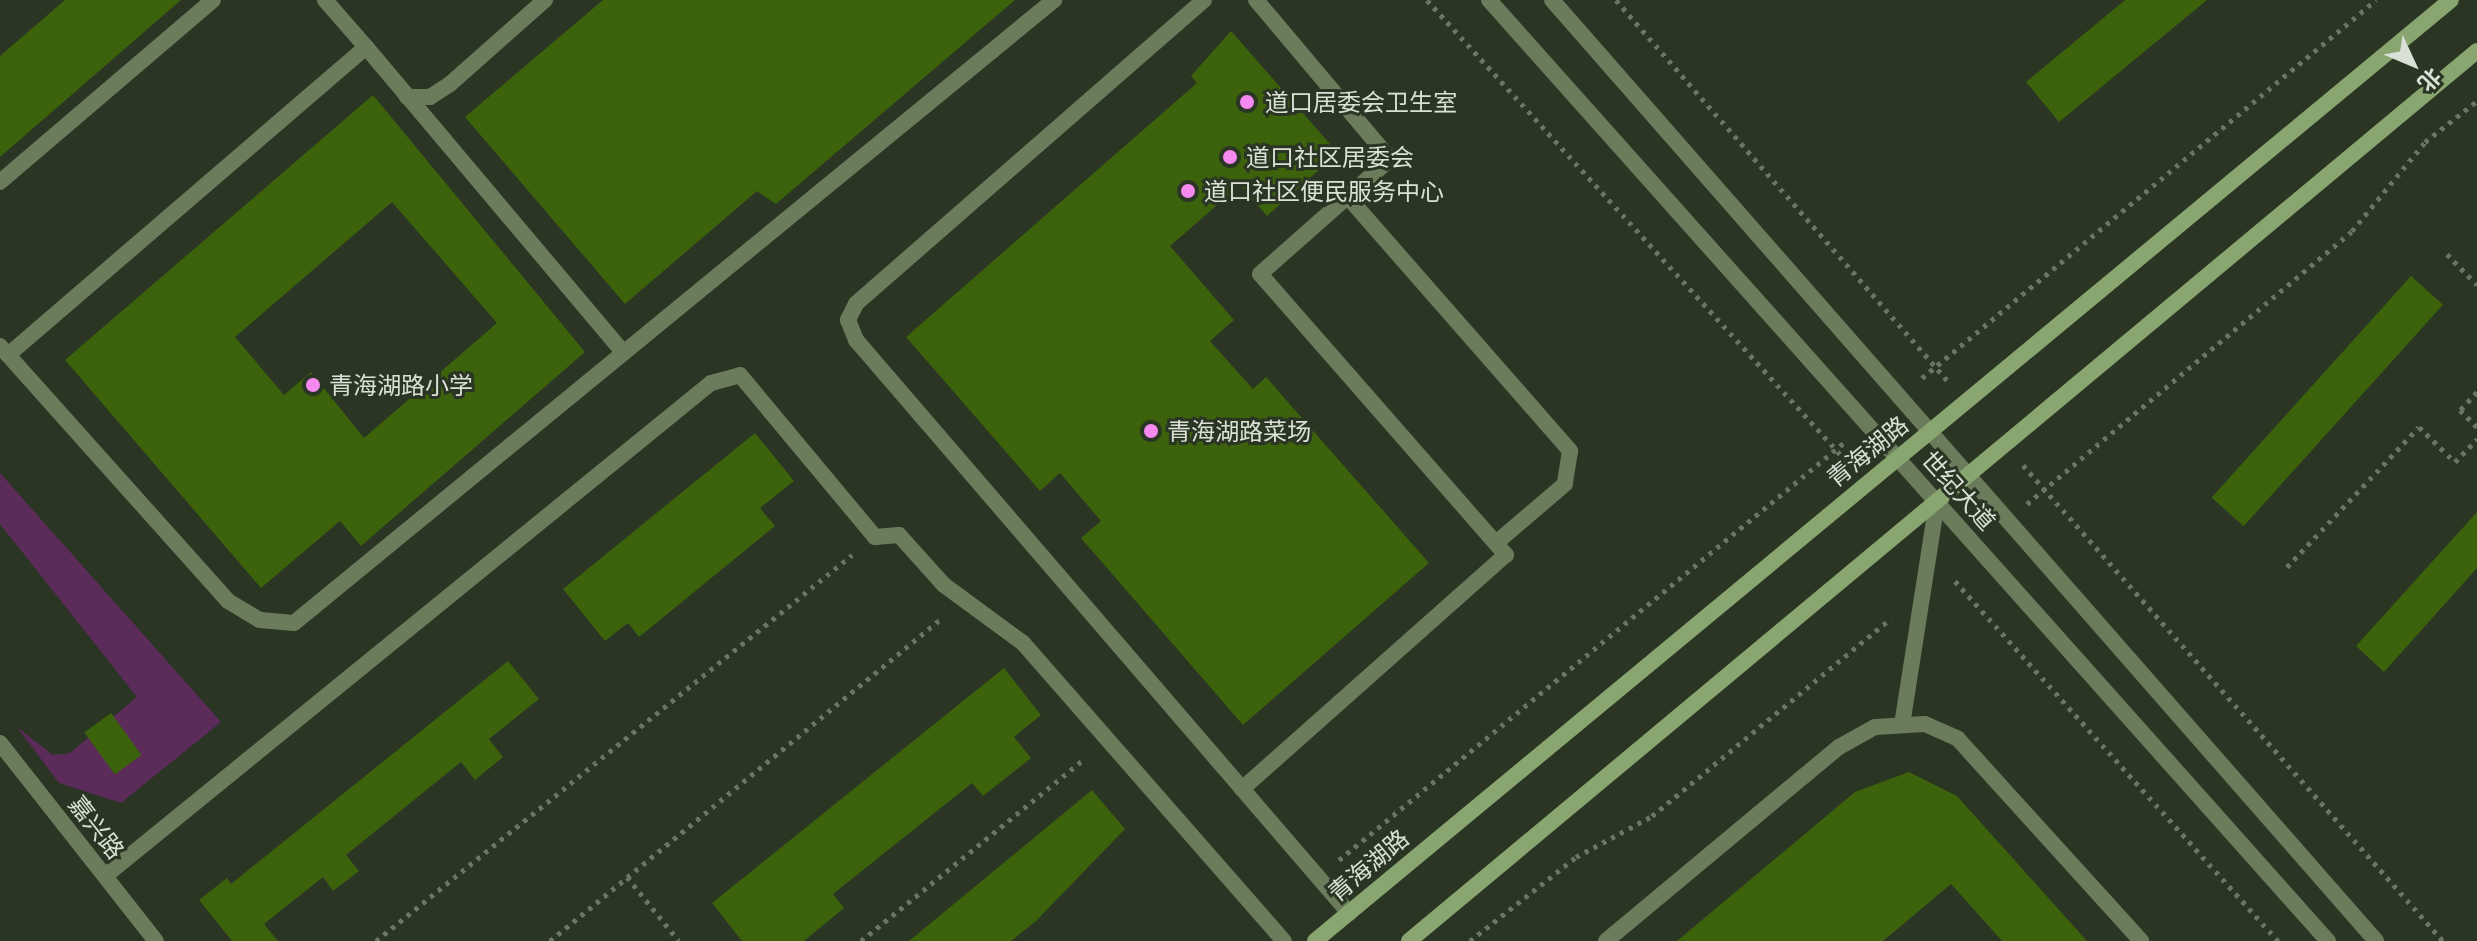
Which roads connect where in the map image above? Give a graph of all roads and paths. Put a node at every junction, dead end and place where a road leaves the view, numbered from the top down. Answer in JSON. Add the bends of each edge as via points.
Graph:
{"nodes":[{"id":1,"x":213,"y":0,"type":"edge"},
{"id":2,"x":325,"y":0,"type":"edge"},
{"id":3,"x":545,"y":0,"type":"edge"},
{"id":4,"x":1054,"y":0,"type":"edge"},
{"id":5,"x":1204,"y":0,"type":"edge"},
{"id":6,"x":1256,"y":0,"type":"edge"},
{"id":7,"x":1489,"y":0,"type":"edge"},
{"id":8,"x":1552,"y":0,"type":"edge"},
{"id":9,"x":1616,"y":0,"type":"edge"},
{"id":10,"x":2376,"y":0,"type":"edge"},
{"id":11,"x":2451,"y":0,"type":"edge"},
{"id":12,"x":366,"y":47,"type":"junction"},
{"id":13,"x":2477,"y":51,"type":"edge"},
{"id":14,"x":407,"y":97,"type":"junction"},
{"id":15,"x":0,"y":182,"type":"edge"},
{"id":16,"x":1347,"y":196,"type":"junction"},
{"id":17,"x":2447,"y":254,"type":"dead end"},
{"id":18,"x":2477,"y":285,"type":"edge"},
{"id":19,"x":4,"y":350,"type":"edge"},
{"id":20,"x":624,"y":353,"type":"junction"},
{"id":21,"x":1936,"y":367,"type":"junction"},
{"id":22,"x":2477,"y":392,"type":"edge"},
{"id":23,"x":1898,"y":398,"type":"junction"},
{"id":24,"x":1965,"y":400,"type":"junction"},
{"id":25,"x":1868,"y":424,"type":"junction"},
{"id":26,"x":2477,"y":427,"type":"edge"},
{"id":27,"x":1928,"y":432,"type":"junction"},
{"id":28,"x":2477,"y":439,"type":"edge"},
{"id":29,"x":2005,"y":445,"type":"junction"},
{"id":30,"x":1897,"y":457,"type":"junction"},
{"id":31,"x":1967,"y":477,"type":"junction"},
{"id":32,"x":1937,"y":501,"type":"junction"},
{"id":33,"x":875,"y":537,"type":"junction"},
{"id":34,"x":1496,"y":543,"type":"junction"},
{"id":35,"x":2287,"y":567,"type":"dead end"},
{"id":36,"x":964,"y":600,"type":"junction"},
{"id":37,"x":1902,"y":725,"type":"junction"},
{"id":38,"x":1108,"y":739,"type":"junction"},
{"id":39,"x":0,"y":743,"type":"edge"},
{"id":40,"x":1242,"y":789,"type":"junction"},
{"id":41,"x":105,"y":876,"type":"junction"},
{"id":42,"x":627,"y":877,"type":"junction"},
{"id":43,"x":1318,"y":877,"type":"junction"},
{"id":44,"x":1349,"y":913,"type":"junction"},
{"id":45,"x":156,"y":941,"type":"edge"},
{"id":46,"x":376,"y":941,"type":"edge"},
{"id":47,"x":550,"y":941,"type":"edge"},
{"id":48,"x":679,"y":941,"type":"edge"},
{"id":49,"x":861,"y":941,"type":"edge"},
{"id":50,"x":1284,"y":941,"type":"edge"},
{"id":51,"x":1315,"y":941,"type":"edge"},
{"id":52,"x":1409,"y":941,"type":"edge"},
{"id":53,"x":1606,"y":941,"type":"edge"},
{"id":54,"x":2141,"y":941,"type":"edge"},
{"id":55,"x":2328,"y":941,"type":"edge"},
{"id":56,"x":2376,"y":941,"type":"edge"},
{"id":57,"x":2443,"y":941,"type":"edge"}],
"edges":[{"from":1,"to":15,"type":"street"},
{"from":2,"to":12,"type":"street"},
{"from":3,"to":14,"type":"street","via":[[450,84],[430,97]]},
{"from":4,"to":20,"type":"street"},
{"from":5,"to":40,"type":"street","via":[[856,304],[848,320],[856,340]]},
{"from":6,"to":16,"type":"street","via":[[1390,159]]},
{"from":7,"to":25,"type":"street","name":"世纪大道"},
{"from":8,"to":23,"type":"street","name":"世纪大道"},
{"from":9,"to":21,"type":"path"},
{"from":10,"to":21,"type":"path"},
{"from":11,"to":24,"type":"main road","name":"青海湖路"},
{"from":12,"to":14,"type":"street"},
{"from":12,"to":19,"type":"street"},
{"from":13,"to":29,"type":"main road"},
{"from":14,"to":20,"type":"street"},
{"from":16,"to":34,"type":"street","via":[[1570,451],[1565,484]]},
{"from":16,"to":34,"type":"street","via":[[1260,274]]},
{"from":17,"to":18,"type":"path"},
{"from":19,"to":20,"type":"street","via":[[228,601],[260,620],[294,623]]},
{"from":21,"to":23,"type":"path"},
{"from":21,"to":24,"type":"path"},
{"from":22,"to":26,"type":"path","via":[[2460,410]]},
{"from":23,"to":27,"type":"street","name":"世纪大道"},
{"from":24,"to":27,"type":"main road","name":"青海湖路"},
{"from":25,"to":30,"type":"street","name":"世纪大道"},
{"from":25,"to":43,"type":"path"},
{"from":27,"to":30,"type":"main road","name":"青海湖路"},
{"from":27,"to":31,"type":"street","name":"世纪大道"},
{"from":28,"to":35,"type":"path","via":[[2455,462],[2419,427]]},
{"from":29,"to":31,"type":"main road"},
{"from":29,"to":57,"type":"path"},
{"from":30,"to":32,"type":"street","name":"世纪大道"},
{"from":30,"to":44,"type":"main road","name":"青海湖路"},
{"from":31,"to":32,"type":"main road"},
{"from":31,"to":56,"type":"street","name":"世纪大道"},
{"from":32,"to":37,"type":"street"},
{"from":32,"to":52,"type":"main road"},
{"from":32,"to":55,"type":"street","name":"世纪大道"},
{"from":33,"to":36,"type":"street","via":[[899,535]]},
{"from":33,"to":41,"type":"street","via":[[750,381],[740,375],[711,383]]},
{"from":33,"to":46,"type":"path"},
{"from":34,"to":40,"type":"street","via":[[1506,555]]},
{"from":36,"to":38,"type":"street","via":[[1023,643]]},
{"from":36,"to":42,"type":"path"},
{"from":37,"to":53,"type":"street","via":[[1875,727],[1839,747]]},
{"from":37,"to":54,"type":"street","via":[[1925,724],[1958,739]]},
{"from":38,"to":49,"type":"path"},
{"from":38,"to":50,"type":"street"},
{"from":39,"to":41,"type":"street","name":"嘉兴路"},
{"from":40,"to":43,"type":"street"},
{"from":41,"to":45,"type":"street","name":"嘉兴路"},
{"from":42,"to":47,"type":"path"},
{"from":42,"to":48,"type":"path"},
{"from":43,"to":44,"type":"street"},
{"from":44,"to":51,"type":"main road","name":"青海湖路"}]}
